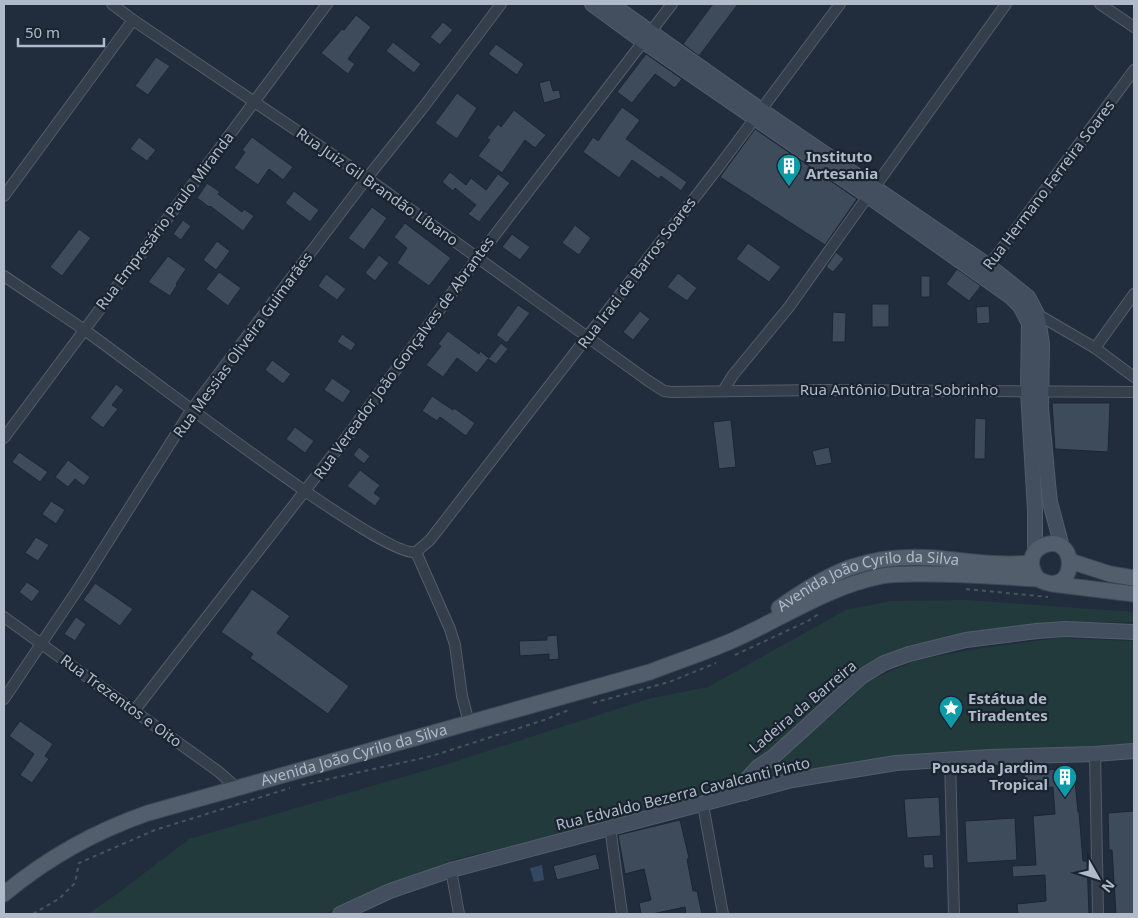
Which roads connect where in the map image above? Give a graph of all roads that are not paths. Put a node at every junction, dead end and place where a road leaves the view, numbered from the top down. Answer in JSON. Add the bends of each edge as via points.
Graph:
{"nodes":[{"id":1,"x":112,"y":4,"type":"edge"},
{"id":2,"x":327,"y":4,"type":"edge"},
{"id":3,"x":501,"y":4,"type":"edge"},
{"id":4,"x":592,"y":4,"type":"edge"},
{"id":5,"x":611,"y":4,"type":"edge"},
{"id":6,"x":672,"y":4,"type":"edge"},
{"id":7,"x":840,"y":4,"type":"edge"},
{"id":8,"x":1006,"y":4,"type":"edge"},
{"id":9,"x":1100,"y":4,"type":"edge"},
{"id":10,"x":132,"y":20,"type":"junction"},
{"id":11,"x":1134,"y":27,"type":"edge"},
{"id":12,"x":648,"y":37,"type":"junction"},
{"id":13,"x":1134,"y":70,"type":"edge"},
{"id":14,"x":254,"y":102,"type":"junction"},
{"id":15,"x":758,"y":115,"type":"junction"},
{"id":16,"x":367,"y":178,"type":"junction"},
{"id":17,"x":871,"y":192,"type":"junction"},
{"id":18,"x":4,"y":196,"type":"edge"},
{"id":19,"x":478,"y":257,"type":"junction"},
{"id":20,"x":985,"y":271,"type":"junction"},
{"id":21,"x":4,"y":276,"type":"edge"},
{"id":22,"x":1134,"y":294,"type":"edge"},
{"id":23,"x":1037,"y":314,"type":"junction"},
{"id":24,"x":84,"y":329,"type":"junction"},
{"id":25,"x":588,"y":336,"type":"junction"},
{"id":26,"x":1095,"y":348,"type":"junction"},
{"id":27,"x":1134,"y":377,"type":"edge"},
{"id":28,"x":664,"y":391,"type":"joint"},
{"id":29,"x":723,"y":391,"type":"junction"},
{"id":30,"x":1034,"y":391,"type":"junction"},
{"id":31,"x":1134,"y":392,"type":"edge"},
{"id":32,"x":192,"y":409,"type":"junction"},
{"id":33,"x":4,"y":438,"type":"edge"},
{"id":34,"x":306,"y":491,"type":"junction"},
{"id":35,"x":1062,"y":547,"type":"junction"},
{"id":36,"x":416,"y":552,"type":"junction"},
{"id":37,"x":1033,"y":557,"type":"junction"},
{"id":38,"x":1070,"y":561,"type":"junction"},
{"id":39,"x":1134,"y":578,"type":"edge"},
{"id":40,"x":1047,"y":587,"type":"junction"},
{"id":41,"x":1134,"y":594,"type":"edge"},
{"id":42,"x":4,"y":617,"type":"edge"},
{"id":43,"x":1134,"y":632,"type":"edge"},
{"id":44,"x":42,"y":644,"type":"junction"},
{"id":45,"x":718,"y":646,"type":"junction"},
{"id":46,"x":4,"y":699,"type":"edge"},
{"id":47,"x":134,"y":711,"type":"junction"},
{"id":48,"x":469,"y":723,"type":"junction"},
{"id":49,"x":1134,"y":751,"type":"edge"},
{"id":50,"x":1095,"y":754,"type":"junction"},
{"id":51,"x":950,"y":759,"type":"junction"},
{"id":52,"x":237,"y":788,"type":"junction"},
{"id":53,"x":745,"y":793,"type":"junction"},
{"id":54,"x":703,"y":805,"type":"junction"},
{"id":55,"x":610,"y":827,"type":"junction"},
{"id":56,"x":451,"y":870,"type":"junction"},
{"id":57,"x":4,"y":894,"type":"edge"},
{"id":58,"x":340,"y":914,"type":"edge"},
{"id":59,"x":459,"y":914,"type":"edge"},
{"id":60,"x":622,"y":914,"type":"edge"},
{"id":61,"x":723,"y":914,"type":"edge"},
{"id":62,"x":954,"y":914,"type":"edge"},
{"id":63,"x":1098,"y":914,"type":"edge"}],
"edges":[{"from":1,"to":10,"type":"street","name":"Rua Juiz Gil Brandão Líbano"},
{"from":2,"to":14,"type":"street","name":"Rua Empresário Paulo Miranda"},
{"from":3,"to":16,"type":"street","name":"Rua Messias Oliveira Guimarães"},
{"from":4,"to":12,"type":"main road"},
{"from":5,"to":12,"type":"main road"},
{"from":6,"to":12,"type":"street","name":"Rua Vereador João Gonçalves de Abrantes"},
{"from":7,"to":15,"type":"street","name":"Rua Iraci de Barros Soares"},
{"from":8,"to":17,"type":"street"},
{"from":9,"to":11,"type":"street"},
{"from":10,"to":14,"type":"street","name":"Rua Juiz Gil Brandão Líbano"},
{"from":10,"to":18,"type":"street"},
{"from":12,"to":15,"type":"main road"},
{"from":12,"to":19,"type":"street","name":"Rua Vereador João Gonçalves de Abrantes"},
{"from":13,"to":20,"type":"street","name":"Rua Hermano Ferreira Soares"},
{"from":14,"to":16,"type":"street","name":"Rua Juiz Gil Brandão Líbano"},
{"from":14,"to":24,"type":"street","name":"Rua Empresário Paulo Miranda"},
{"from":15,"to":17,"type":"main road"},
{"from":15,"to":25,"type":"street","name":"Rua Iraci de Barros Soares"},
{"from":16,"to":19,"type":"street","name":"Rua Juiz Gil Brandão Líbano"},
{"from":16,"to":32,"type":"street","name":"Rua Messias Oliveira Guimarães"},
{"from":17,"to":20,"type":"main road"},
{"from":17,"to":29,"type":"street","via":[[789,307]]},
{"from":19,"to":25,"type":"street","name":"Rua Juiz Gil Brandão Líbano"},
{"from":19,"to":34,"type":"street","name":"Rua Vereador João Gonçalves de Abrantes"},
{"from":20,"to":23,"type":"main road","via":[[1028,298]]},
{"from":20,"to":30,"type":"main road","via":[[1020,306],[1029,323]]},
{"from":21,"to":24,"type":"street"},
{"from":22,"to":26,"type":"street"},
{"from":23,"to":26,"type":"street"},
{"from":23,"to":30,"type":"main road","via":[[1042,343]]},
{"from":24,"to":32,"type":"street"},
{"from":24,"to":33,"type":"street","name":"Rua Empresário Paulo Miranda"},
{"from":25,"to":28,"type":"street","name":"Rua Juiz Gil Brandão Líbano"},
{"from":25,"to":36,"type":"street","name":"Rua Iraci de Barros Soares","via":[[430,540]]},
{"from":26,"to":27,"type":"street"},
{"from":28,"to":29,"type":"street","name":"Rua Antônio Dutra Sobrinho"},
{"from":29,"to":30,"type":"street","name":"Rua Antônio Dutra Sobrinho"},
{"from":30,"to":31,"type":"street","name":"Rua Antônio Dutra Sobrinho"},
{"from":30,"to":35,"type":"main road","via":[[1050,502]]},
{"from":30,"to":37,"type":"main road"},
{"from":32,"to":34,"type":"street"},
{"from":32,"to":44,"type":"street","name":"Rua Messias Oliveira Guimarães"},
{"from":34,"to":36,"type":"street","via":[[376,537],[407,552]]},
{"from":34,"to":47,"type":"street","name":"Rua Vereador João Gonçalves de Abrantes"},
{"from":35,"to":37,"type":"main road","name":"Avenida João Cyrilo da Silva","via":[[1046,544]]},
{"from":35,"to":38,"type":"main road"},
{"from":36,"to":48,"type":"street","via":[[450,628]]},
{"from":37,"to":40,"type":"main road","via":[[1032,572]]},
{"from":37,"to":45,"type":"main road","name":"Avenida João Cyrilo da Silva","via":[[998,564],[934,558],[866,562],[827,577]]},
{"from":38,"to":39,"type":"main road"},
{"from":38,"to":40,"type":"main road","via":[[1067,575]]},
{"from":40,"to":41,"type":"main road","name":"Avenida João Cyrilo da Silva"},
{"from":40,"to":45,"type":"main road","name":"Avenida João Cyrilo da Silva","via":[[952,574],[882,576],[824,595]]},
{"from":42,"to":44,"type":"street","name":"Rua Trezentos e Oito"},
{"from":43,"to":53,"type":"main road","name":"Ladeira da Barreira","via":[[1064,629],[1018,633],[966,640],[884,663],[861,677],[758,767],[746,780]]},
{"from":44,"to":46,"type":"street","name":"Rua Messias Oliveira Guimarães"},
{"from":44,"to":47,"type":"street","name":"Rua Trezentos e Oito"},
{"from":45,"to":48,"type":"main road","name":"Avenida João Cyrilo da Silva","via":[[650,672]]},
{"from":47,"to":52,"type":"street","name":"Rua Trezentos e Oito"},
{"from":48,"to":52,"type":"main road","name":"Avenida João Cyrilo da Silva"},
{"from":49,"to":50,"type":"main road","name":"Rua Edvaldo Bezerra Cavalcanti Pinto"},
{"from":50,"to":51,"type":"main road","name":"Rua Edvaldo Bezerra Cavalcanti Pinto"},
{"from":50,"to":63,"type":"street"},
{"from":51,"to":53,"type":"main road","name":"Rua Edvaldo Bezerra Cavalcanti Pinto","via":[[792,780]]},
{"from":51,"to":62,"type":"street"},
{"from":52,"to":57,"type":"main road","name":"Avenida João Cyrilo da Silva","via":[[128,820],[48,862]]},
{"from":53,"to":54,"type":"main road","name":"Rua Edvaldo Bezerra Cavalcanti Pinto"},
{"from":54,"to":55,"type":"main road","name":"Rua Edvaldo Bezerra Cavalcanti Pinto"},
{"from":54,"to":61,"type":"street"},
{"from":55,"to":56,"type":"main road","name":"Rua Edvaldo Bezerra Cavalcanti Pinto"},
{"from":55,"to":60,"type":"street"},
{"from":56,"to":58,"type":"main road","name":"Rua Edvaldo Bezerra Cavalcanti Pinto","via":[[390,891]]},
{"from":56,"to":59,"type":"street"}]}
